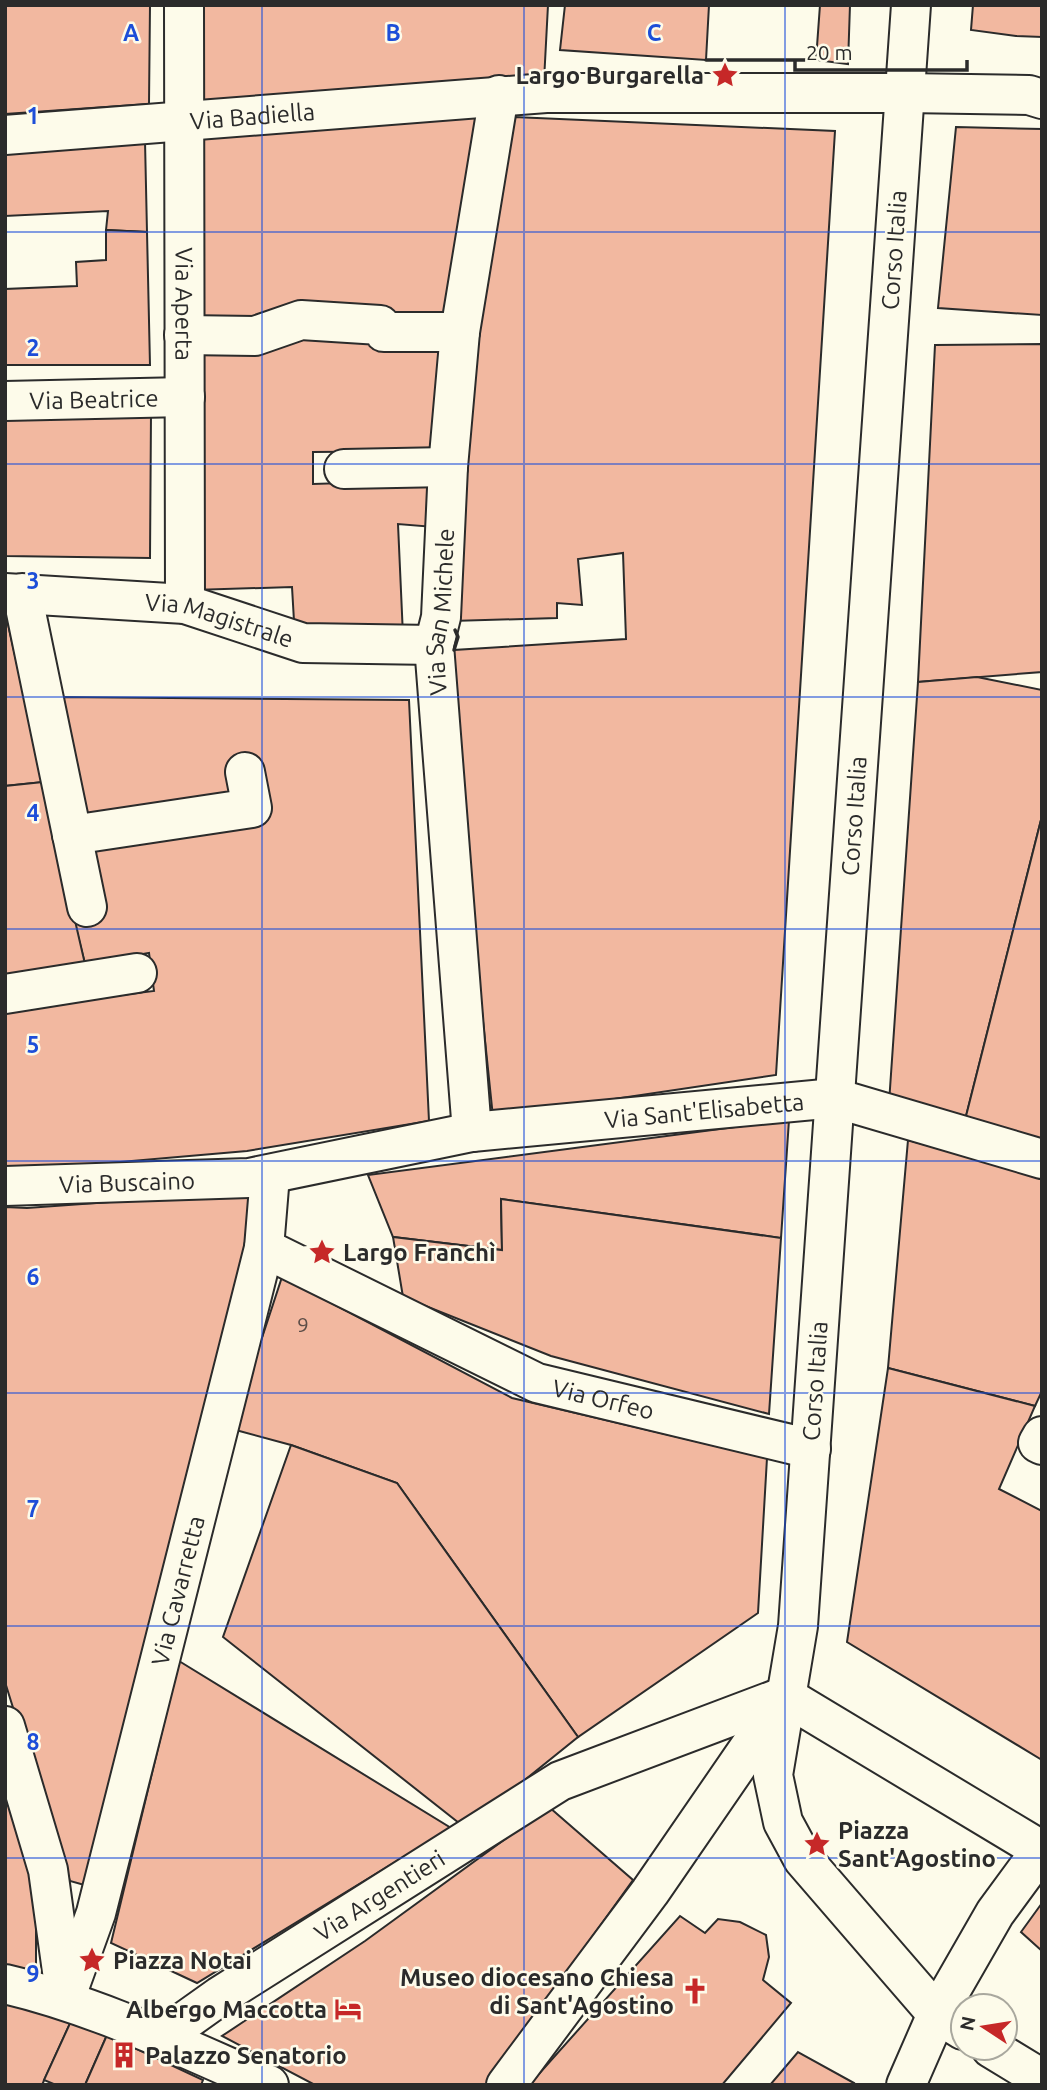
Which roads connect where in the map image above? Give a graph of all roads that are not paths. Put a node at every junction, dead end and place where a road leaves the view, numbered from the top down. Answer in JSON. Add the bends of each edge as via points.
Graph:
{"nodes":[{"id":1,"x":184,"y":5,"type":"edge"},
{"id":2,"x":911,"y":5,"type":"edge"},
{"id":3,"x":905,"y":93,"type":"junction"},
{"id":4,"x":499,"y":95,"type":"junction"},
{"id":5,"x":1042,"y":100,"type":"edge"},
{"id":6,"x":184,"y":121,"type":"junction"},
{"id":7,"x":5,"y":135,"type":"edge"},
{"id":8,"x":460,"y":332,"type":"junction"},
{"id":9,"x":184,"y":335,"type":"junction"},
{"id":10,"x":185,"y":397,"type":"junction"},
{"id":11,"x":5,"y":401,"type":"edge"},
{"id":12,"x":448,"y":467,"type":"junction"},
{"id":13,"x":344,"y":469,"type":"dead end"},
{"id":14,"x":14,"y":593,"type":"edge"},
{"id":15,"x":186,"y":604,"type":"junction"},
{"id":16,"x":433,"y":645,"type":"junction"},
{"id":17,"x":245,"y":772,"type":"dead end"},
{"id":18,"x":72,"y":835,"type":"junction"},
{"id":19,"x":87,"y":907,"type":"dead end"},
{"id":20,"x":137,"y":973,"type":"dead end"},
{"id":21,"x":5,"y":994,"type":"edge"},
{"id":22,"x":835,"y":1098,"type":"junction"},
{"id":23,"x":472,"y":1132,"type":"junction"},
{"id":24,"x":362,"y":1155,"type":"joint"},
{"id":25,"x":1042,"y":1159,"type":"edge"},
{"id":26,"x":259,"y":1176,"type":"junction"},
{"id":27,"x":5,"y":1186,"type":"edge"},
{"id":28,"x":261,"y":1259,"type":"junction"},
{"id":29,"x":1042,"y":1436,"type":"edge"},
{"id":30,"x":1042,"y":1445,"type":"edge"},
{"id":31,"x":811,"y":1449,"type":"junction"},
{"id":32,"x":785,"y":1696,"type":"junction"},
{"id":33,"x":5,"y":1726,"type":"edge"},
{"id":34,"x":1042,"y":1849,"type":"edge"},
{"id":35,"x":36,"y":1991,"type":"edge"},
{"id":36,"x":962,"y":1992,"type":"edge"},
{"id":37,"x":949,"y":2021,"type":"edge"},
{"id":38,"x":949,"y":2023,"type":"edge"},
{"id":39,"x":161,"y":2038,"type":"junction"},
{"id":40,"x":1013,"y":2062,"type":"edge"},
{"id":41,"x":1042,"y":2080,"type":"edge"},
{"id":42,"x":269,"y":2085,"type":"edge"},
{"id":43,"x":506,"y":2085,"type":"edge"},
{"id":44,"x":906,"y":2085,"type":"edge"}],
"edges":[{"from":1,"to":6,"type":"street","name":"Via Aperta"},
{"from":2,"to":3,"type":"street","name":"Corso Italia"},
{"from":3,"to":4,"type":"street","name":"Via Badiella"},
{"from":3,"to":5,"type":"street","name":"Via Badiella","via":[[1029,95]]},
{"from":3,"to":22,"type":"street","name":"Corso Italia"},
{"from":4,"to":6,"type":"street","name":"Via Badiella"},
{"from":4,"to":8,"type":"street","name":"Via San Michele"},
{"from":6,"to":7,"type":"street","name":"Via Badiella"},
{"from":6,"to":9,"type":"street","name":"Via Aperta"},
{"from":8,"to":9,"type":"street","via":[[384,332],[380,325],[301,320],[255,337]]},
{"from":8,"to":12,"type":"street","name":"Via San Michele"},
{"from":9,"to":10,"type":"street","name":"Via Aperta"},
{"from":10,"to":11,"type":"street","name":"Via Beatrice"},
{"from":10,"to":15,"type":"street","name":"Via Aperta"},
{"from":12,"to":13,"type":"street"},
{"from":12,"to":16,"type":"street","name":"Via San Michele","via":[[442,617]]},
{"from":14,"to":15,"type":"street","name":"Via Magistrale"},
{"from":14,"to":18,"type":"street"},
{"from":15,"to":16,"type":"street","name":"Via Magistrale","via":[[303,643]]},
{"from":16,"to":23,"type":"street","name":"Via San Michele"},
{"from":17,"to":18,"type":"street","via":[[251,808]]},
{"from":18,"to":19,"type":"street"},
{"from":20,"to":21,"type":"street"},
{"from":22,"to":23,"type":"street","name":"Via Sant'Elisabetta"},
{"from":22,"to":25,"type":"street","name":"Via Sant'Elisabetta"},
{"from":22,"to":31,"type":"street","name":"Corso Italia"},
{"from":23,"to":24,"type":"street","name":"Via Sant'Elisabetta"},
{"from":24,"to":26,"type":"street","name":"Via Buscaino"},
{"from":26,"to":27,"type":"street","name":"Via Buscaino"},
{"from":26,"to":28,"type":"street","name":"Via Cavarretta"},
{"from":28,"to":31,"type":"street","name":"Via Orfeo","via":[[407,1318],[537,1383]]},
{"from":28,"to":35,"type":"street","name":"Via Cavarretta","via":[[96,1913]]},
{"from":29,"to":30,"type":"street","via":[[1038,1443]]},
{"from":31,"to":32,"type":"street","name":"Corso Italia","via":[[798,1626]]},
{"from":32,"to":34,"type":"street"},
{"from":32,"to":37,"type":"street","name":"Corso Italia","via":[[773,1775],[783,1822],[803,1859]]},
{"from":32,"to":39,"type":"street","name":"Via Argentieri","via":[[561,1781]]},
{"from":32,"to":43,"type":"street","via":[[650,1892]]},
{"from":33,"to":35,"type":"street","via":[[48,1870]]},
{"from":34,"to":36,"type":"street","via":[[995,1913]]},
{"from":35,"to":39,"type":"street"},
{"from":38,"to":44,"type":"street"},
{"from":39,"to":42,"type":"street"},
{"from":40,"to":41,"type":"street"}]}
